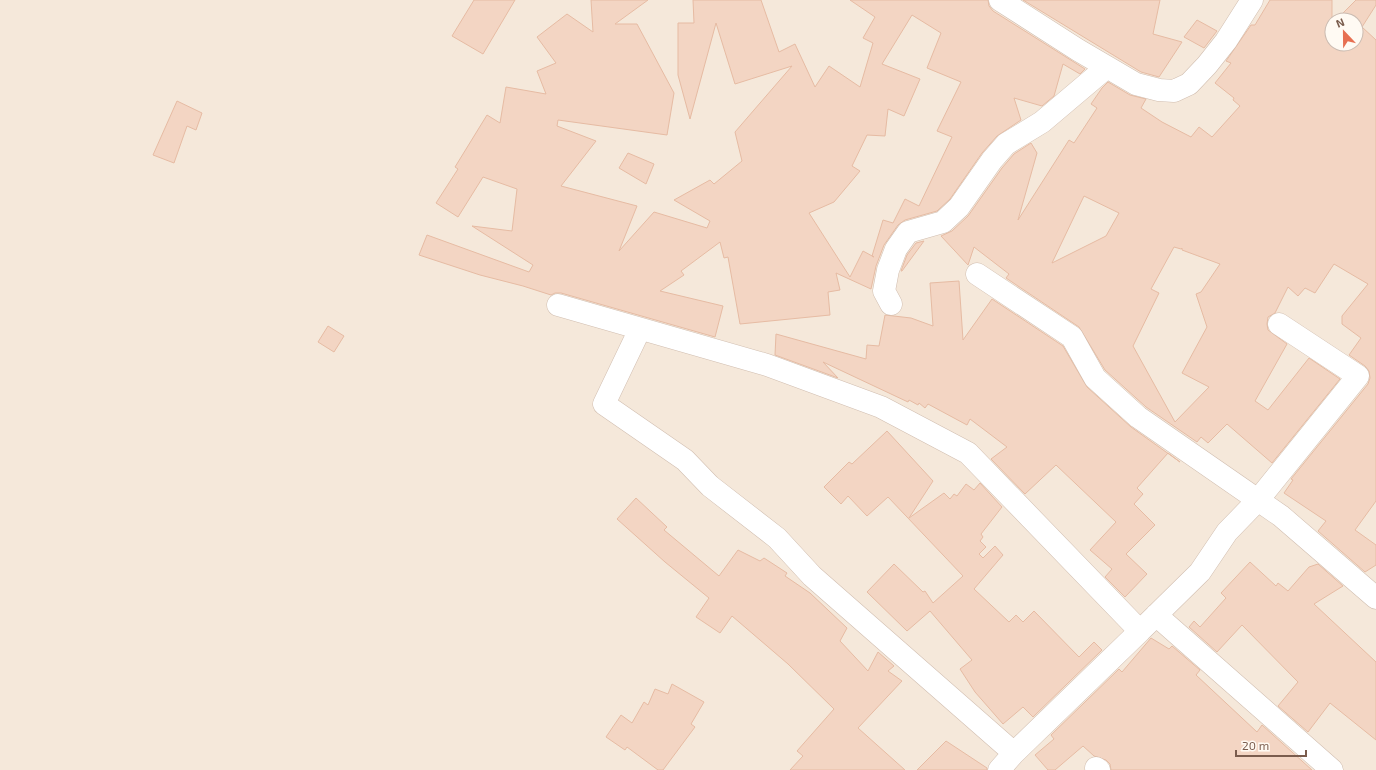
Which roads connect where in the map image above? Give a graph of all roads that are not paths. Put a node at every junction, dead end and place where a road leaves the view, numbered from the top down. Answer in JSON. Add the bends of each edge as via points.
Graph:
{"nodes":[{"id":1,"x":1000,"y":0,"type":"edge"},
{"id":2,"x":1252,"y":0,"type":"edge"},
{"id":3,"x":1107,"y":67,"type":"junction"},
{"id":4,"x":977,"y":274,"type":"dead end"},
{"id":5,"x":891,"y":304,"type":"dead end"},
{"id":6,"x":558,"y":305,"type":"dead end"},
{"id":7,"x":1279,"y":324,"type":"dead end"},
{"id":8,"x":640,"y":329,"type":"junction"},
{"id":9,"x":1258,"y":500,"type":"junction"},
{"id":10,"x":1376,"y":598,"type":"edge"},
{"id":11,"x":1156,"y":615,"type":"junction"},
{"id":12,"x":1140,"y":631,"type":"junction"},
{"id":13,"x":1014,"y":753,"type":"junction"},
{"id":14,"x":999,"y":770,"type":"edge"},
{"id":15,"x":1332,"y":770,"type":"edge"}],
"edges":[{"from":1,"to":3,"type":"street"},
{"from":2,"to":3,"type":"street","via":[[1207,65],[1189,84],[1174,91],[1136,84]]},
{"from":3,"to":5,"type":"street","via":[[1042,122],[1006,144],[958,207],[943,222],[908,232],[896,249],[888,270],[884,292]]},
{"from":4,"to":9,"type":"street","via":[[1072,337],[1095,378],[1138,417]]},
{"from":6,"to":8,"type":"street"},
{"from":7,"to":9,"type":"street","via":[[1358,376]]},
{"from":8,"to":12,"type":"street","via":[[767,365],[880,407],[968,452]]},
{"from":8,"to":13,"type":"street","via":[[604,404],[686,460],[710,486],[777,538],[812,576]]},
{"from":9,"to":10,"type":"street","via":[[1281,516]]},
{"from":9,"to":11,"type":"street","via":[[1227,532],[1200,572]]},
{"from":11,"to":12,"type":"street"},
{"from":11,"to":15,"type":"street"},
{"from":12,"to":13,"type":"street"},
{"from":13,"to":14,"type":"street"}]}
